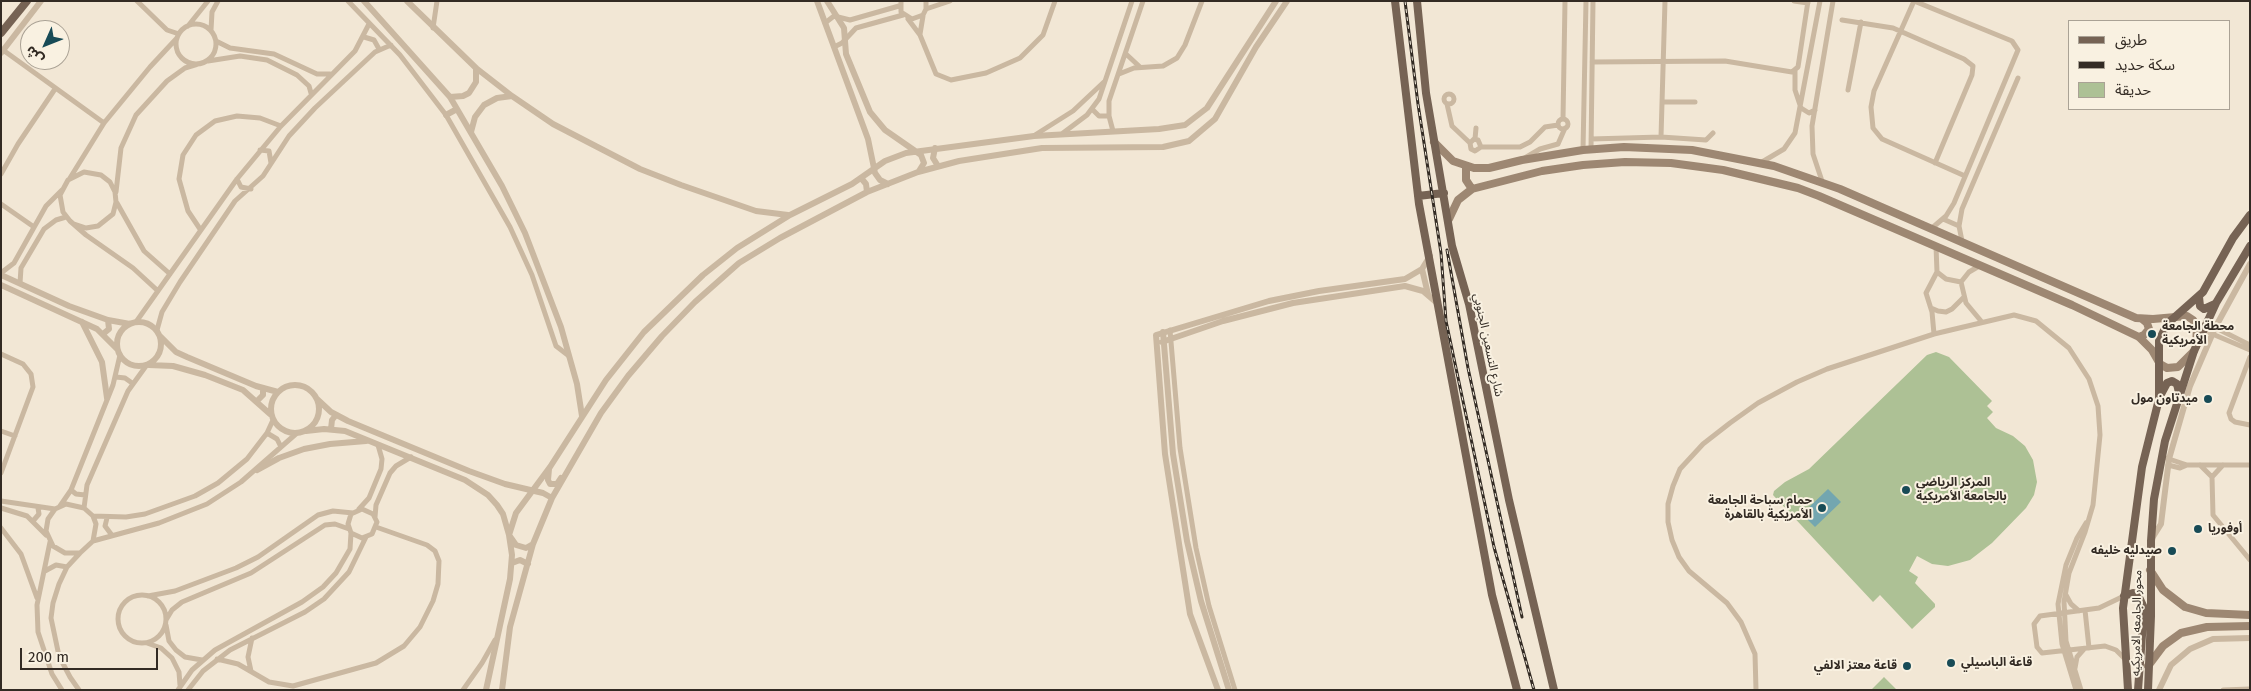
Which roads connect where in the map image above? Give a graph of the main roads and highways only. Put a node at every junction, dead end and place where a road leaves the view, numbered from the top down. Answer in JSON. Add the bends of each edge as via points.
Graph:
{"nodes":[{"id":1,"x":27,"y":1,"type":"edge"},
{"id":2,"x":1395,"y":1,"type":"edge"},
{"id":3,"x":1417,"y":1,"type":"edge"},
{"id":4,"x":1,"y":33,"type":"edge"},
{"id":5,"x":1434,"y":142,"type":"junction"},
{"id":6,"x":1624,"y":147,"type":"junction"},
{"id":7,"x":1657,"y":148,"type":"junction"},
{"id":8,"x":1625,"y":162,"type":"junction"},
{"id":9,"x":1654,"y":162,"type":"junction"},
{"id":10,"x":1466,"y":167,"type":"junction"},
{"id":11,"x":1472,"y":188,"type":"junction"},
{"id":12,"x":1444,"y":193,"type":"junction"},
{"id":13,"x":1418,"y":196,"type":"junction"},
{"id":14,"x":2250,"y":214,"type":"edge"},
{"id":15,"x":1449,"y":219,"type":"junction"},
{"id":16,"x":2250,"y":246,"type":"edge"},
{"id":17,"x":2199,"y":297,"type":"junction"},
{"id":18,"x":2216,"y":303,"type":"junction"},
{"id":19,"x":2177,"y":316,"type":"junction"},
{"id":20,"x":2142,"y":319,"type":"junction"},
{"id":21,"x":2139,"y":336,"type":"junction"},
{"id":22,"x":2195,"y":349,"type":"junction"},
{"id":23,"x":2158,"y":361,"type":"junction"},
{"id":24,"x":2179,"y":393,"type":"junction"},
{"id":25,"x":2159,"y":399,"type":"junction"},
{"id":26,"x":2150,"y":570,"type":"junction"},
{"id":27,"x":2124,"y":596,"type":"junction"},
{"id":28,"x":2206,"y":613,"type":"junction"},
{"id":29,"x":2250,"y":615,"type":"edge"},
{"id":30,"x":2206,"y":626,"type":"junction"},
{"id":31,"x":2250,"y":626,"type":"edge"},
{"id":32,"x":2148,"y":666,"type":"junction"},
{"id":33,"x":1517,"y":690,"type":"edge"},
{"id":34,"x":1554,"y":690,"type":"edge"},
{"id":35,"x":2128,"y":690,"type":"edge"},
{"id":36,"x":2138,"y":690,"type":"edge"},
{"id":37,"x":2148,"y":690,"type":"edge"}],
"edges":[{"from":1,"to":4,"type":"main road"},
{"from":2,"to":13,"type":"main road"},
{"from":3,"to":5,"type":"main road","name":"شارع التسعين الجنوبي"},
{"from":5,"to":10,"type":"main road","via":[[1447,156]]},
{"from":5,"to":12,"type":"main road","name":"شارع التسعين الجنوبي"},
{"from":6,"to":7,"type":"main road"},
{"from":6,"to":8,"type":"main road","via":[[1630,154]]},
{"from":6,"to":10,"type":"main road","via":[[1522,160],[1489,168]]},
{"from":7,"to":9,"type":"main road","via":[[1650,154]]},
{"from":7,"to":20,"type":"main road","via":[[1710,152],[1762,162],[1822,181]]},
{"from":8,"to":9,"type":"main road"},
{"from":8,"to":11,"type":"main road","via":[[1542,171]]},
{"from":9,"to":21,"type":"main road","via":[[1723,170],[1798,188]]},
{"from":10,"to":11,"type":"main road","via":[[1466,180]]},
{"from":11,"to":15,"type":"main road","via":[[1458,200]]},
{"from":12,"to":13,"type":"main road"},
{"from":12,"to":15,"type":"main road","name":"شارع التسعين الجنوبي"},
{"from":13,"to":33,"type":"main road","via":[[1492,595]]},
{"from":14,"to":17,"type":"main road","name":"محور الجامعه الامريكيه"},
{"from":15,"to":34,"type":"main road","name":"شارع التسعين الجنوبي","via":[[1509,500]]},
{"from":16,"to":18,"type":"main road","name":"محور الجامعه الامريكيه"},
{"from":17,"to":18,"type":"main road","via":[[2200,306],[2204,308]]},
{"from":17,"to":19,"type":"main road","name":"محور الجامعه الامريكيه"},
{"from":18,"to":22,"type":"main road","name":"محور الجامعه الامريكيه"},
{"from":19,"to":20,"type":"main road"},
{"from":19,"to":22,"type":"main road","via":[[2187,316],[2196,323]]},
{"from":19,"to":23,"type":"main road","name":"محور الجامعه الامريكيه","via":[[2161,335]]},
{"from":20,"to":21,"type":"main road","via":[[2149,329]]},
{"from":21,"to":23,"type":"main road"},
{"from":22,"to":23,"type":"main road","via":[[2175,369],[2163,367]]},
{"from":22,"to":24,"type":"main road","name":"محور الجامعه الامريكيه"},
{"from":23,"to":25,"type":"main road","name":"محور الجامعه الامريكيه"},
{"from":24,"to":25,"type":"main road","via":[[2177,384],[2170,381]]},
{"from":24,"to":26,"type":"main road","name":"محور الجامعه الامريكيه","via":[[2151,542]]},
{"from":25,"to":27,"type":"main road","name":"محور الجامعه الامريكيه","via":[[2142,467]]},
{"from":26,"to":28,"type":"main road","via":[[2172,599]]},
{"from":26,"to":32,"type":"main road","name":"محور الجامعه الامريكيه"},
{"from":27,"to":35,"type":"main road","name":"محور الجامعه الامريكيه"},
{"from":27,"to":36,"type":"main road","via":[[2138,595],[2144,608]]},
{"from":28,"to":29,"type":"main road"},
{"from":28,"to":30,"type":"main road"},
{"from":30,"to":31,"type":"main road"},
{"from":30,"to":32,"type":"main road","via":[[2171,639]]},
{"from":32,"to":37,"type":"main road","name":"محور الجامعه الامريكيه"}]}
